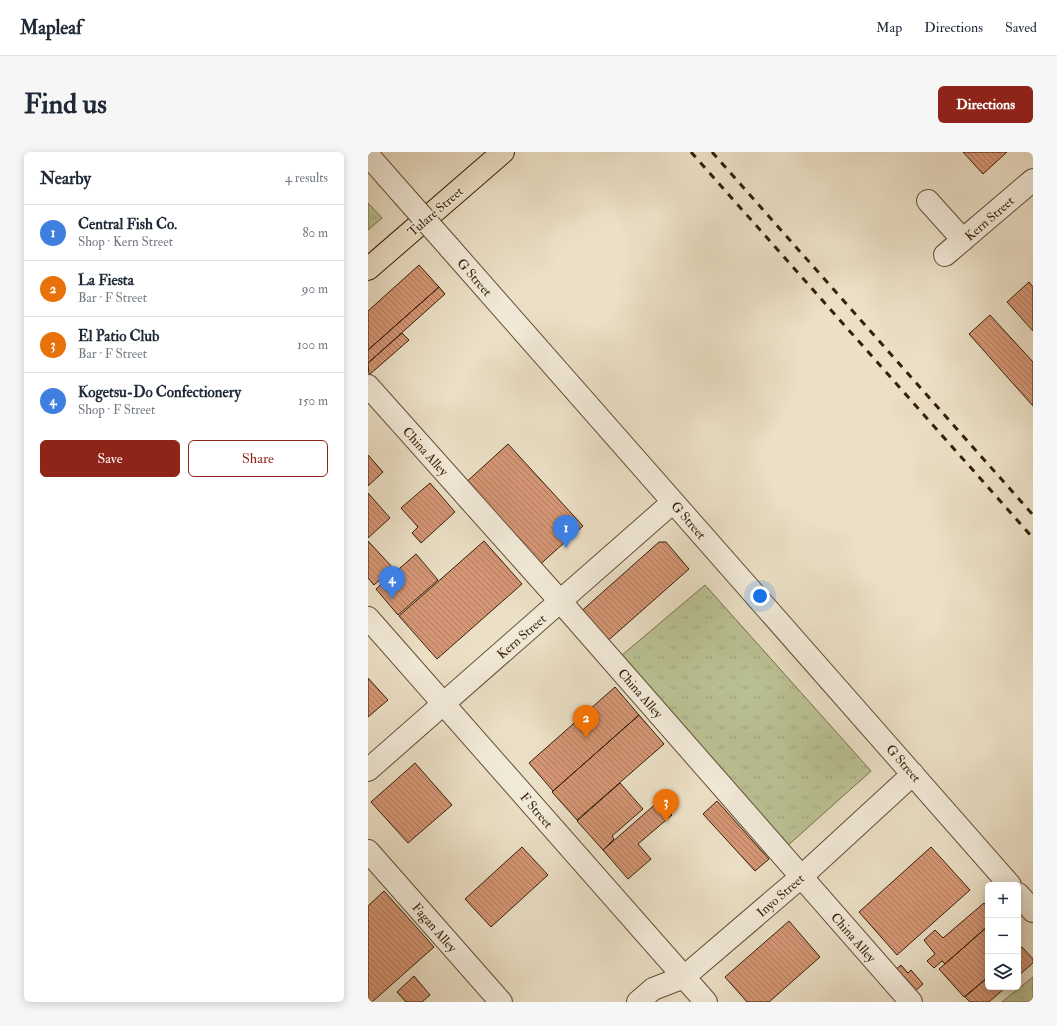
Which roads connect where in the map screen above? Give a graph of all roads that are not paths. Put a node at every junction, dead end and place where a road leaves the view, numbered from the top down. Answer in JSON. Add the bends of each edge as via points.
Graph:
{"nodes":[{"id":1,"x":503,"y":152,"type":"edge"},
{"id":2,"x":368,"y":155,"type":"edge"},
{"id":3,"x":1033,"y":180,"type":"edge"},
{"id":4,"x":928,"y":202,"type":"dead end"},
{"id":5,"x":963,"y":240,"type":"junction"},
{"id":6,"x":945,"y":255,"type":"dead end"},
{"id":7,"x":368,"y":269,"type":"edge"},
{"id":8,"x":368,"y":386,"type":"edge"},
{"id":9,"x":674,"y":502,"type":"junction"},
{"id":10,"x":560,"y":601,"type":"junction"},
{"id":11,"x":368,"y":618,"type":"edge"},
{"id":12,"x":443,"y":704,"type":"junction"},
{"id":13,"x":368,"y":770,"type":"edge"},
{"id":14,"x":913,"y":774,"type":"junction"},
{"id":15,"x":368,"y":851,"type":"edge"},
{"id":16,"x":801,"y":877,"type":"junction"},
{"id":17,"x":1007,"y":882,"type":"edge"},
{"id":18,"x":1021,"y":897,"type":"edge"},
{"id":19,"x":1033,"y":911,"type":"edge"},
{"id":20,"x":684,"y":977,"type":"junction"},
{"id":21,"x":501,"y":1002,"type":"edge"},
{"id":22,"x":638,"y":1002,"type":"edge"},
{"id":23,"x":706,"y":1002,"type":"edge"},
{"id":24,"x":911,"y":1002,"type":"edge"}],
"edges":[{"from":1,"to":7,"type":"main road","name":"Tulare Street"},
{"from":2,"to":9,"type":"street","name":"G Street","bridge":true},
{"from":3,"to":5,"type":"street","name":"Kern Street"},
{"from":4,"to":5,"type":"street"},
{"from":5,"to":6,"type":"street","name":"Kern Street"},
{"from":8,"to":10,"type":"street","name":"China Alley"},
{"from":9,"to":10,"type":"street","name":"Kern Street"},
{"from":9,"to":14,"type":"street","name":"G Street"},
{"from":10,"to":12,"type":"street","name":"Kern Street"},
{"from":10,"to":16,"type":"street","name":"China Alley"},
{"from":11,"to":12,"type":"street","name":"F Street"},
{"from":12,"to":13,"type":"street","name":"Kern Street"},
{"from":12,"to":20,"type":"street","name":"F Street"},
{"from":14,"to":16,"type":"street","name":"Inyo Street"},
{"from":14,"to":17,"type":"street","name":"G Street"},
{"from":15,"to":21,"type":"street","name":"Fagan Alley"},
{"from":16,"to":20,"type":"street","name":"Inyo Street"},
{"from":16,"to":24,"type":"street","name":"China Alley"},
{"from":18,"to":19,"type":"street"},
{"from":20,"to":22,"type":"street","name":"Inyo Street","via":[[652,989]]},
{"from":20,"to":23,"type":"street","name":"F Street"}]}
